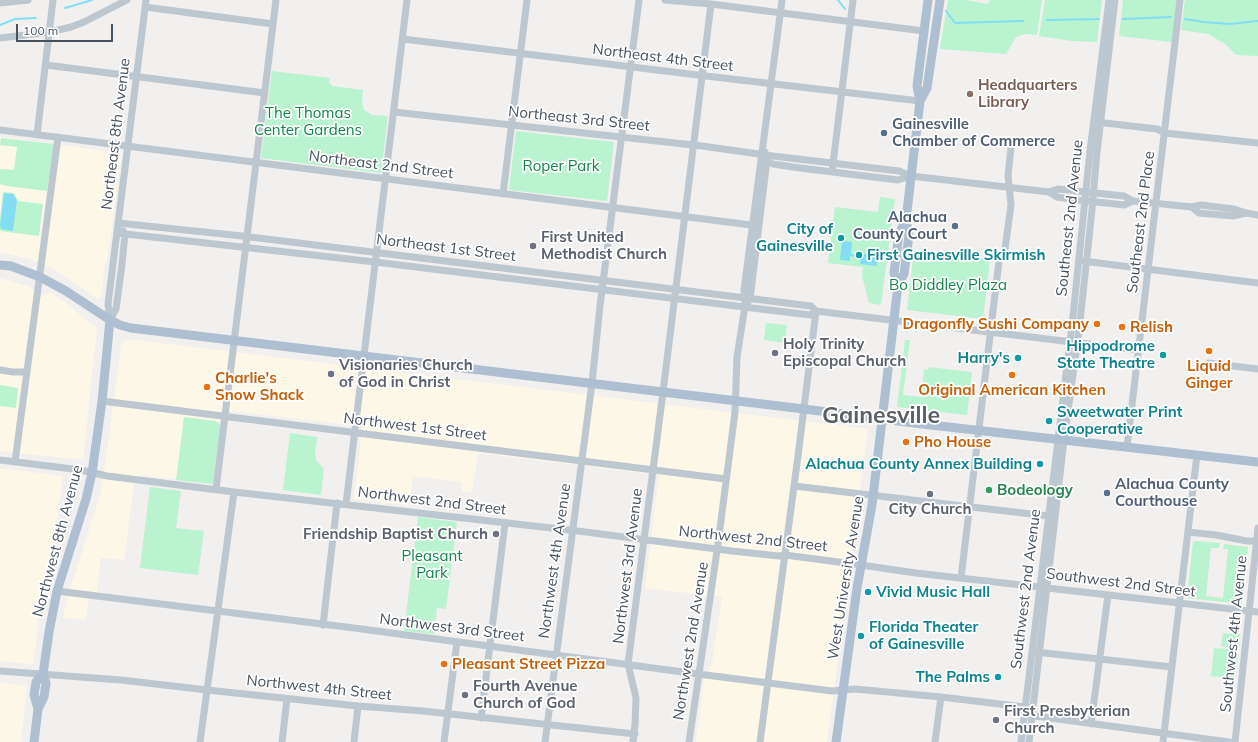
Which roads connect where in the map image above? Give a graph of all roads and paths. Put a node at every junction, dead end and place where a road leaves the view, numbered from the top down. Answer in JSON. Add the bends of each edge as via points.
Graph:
{"nodes":[{"id":1,"x":28,"y":0,"type":"edge"},
{"id":2,"x":53,"y":0,"type":"edge"},
{"id":3,"x":127,"y":0,"type":"edge"},
{"id":4,"x":276,"y":0,"type":"edge"},
{"id":5,"x":407,"y":0,"type":"edge"},
{"id":6,"x":527,"y":0,"type":"edge"},
{"id":7,"x":639,"y":0,"type":"edge"},
{"id":8,"x":665,"y":0,"type":"edge"},
{"id":9,"x":782,"y":0,"type":"edge"},
{"id":10,"x":853,"y":0,"type":"edge"},
{"id":11,"x":928,"y":0,"type":"edge"},
{"id":12,"x":940,"y":0,"type":"edge"},
{"id":13,"x":1109,"y":0,"type":"edge"},
{"id":14,"x":1116,"y":0,"type":"edge"},
{"id":15,"x":1180,"y":0,"type":"edge"},
{"id":16,"x":0,"y":3,"type":"edge"},
{"id":17,"x":146,"y":3,"type":"edge"},
{"id":18,"x":711,"y":4,"type":"junction"},
{"id":19,"x":780,"y":13,"type":"junction"},
{"id":20,"x":850,"y":23,"type":"junction"},
{"id":21,"x":273,"y":24,"type":"junction"},
{"id":22,"x":924,"y":31,"type":"junction"},
{"id":23,"x":50,"y":32,"type":"junction"},
{"id":24,"x":0,"y":38,"type":"edge"},
{"id":25,"x":402,"y":39,"type":"junction"},
{"id":26,"x":520,"y":53,"type":"junction"},
{"id":27,"x":1105,"y":63,"type":"junction"},
{"id":28,"x":46,"y":65,"type":"junction"},
{"id":29,"x":631,"y":67,"type":"junction"},
{"id":30,"x":137,"y":76,"type":"junction"},
{"id":31,"x":702,"y":76,"type":"junction"},
{"id":32,"x":771,"y":84,"type":"junction"},
{"id":33,"x":265,"y":93,"type":"junction"},
{"id":34,"x":842,"y":93,"type":"junction"},
{"id":35,"x":920,"y":101,"type":"junction"},
{"id":36,"x":394,"y":112,"type":"junction"},
{"id":37,"x":1097,"y":122,"type":"junction"},
{"id":38,"x":512,"y":124,"type":"junction"},
{"id":39,"x":0,"y":130,"type":"edge"},
{"id":40,"x":1165,"y":133,"type":"junction"},
{"id":41,"x":37,"y":135,"type":"junction"},
{"id":42,"x":623,"y":136,"type":"junction"},
{"id":43,"x":58,"y":137,"type":"junction"},
{"id":44,"x":1258,"y":144,"type":"edge"},
{"id":45,"x":693,"y":145,"type":"junction"},
{"id":46,"x":128,"y":146,"type":"junction"},
{"id":47,"x":1011,"y":147,"type":"dead end"},
{"id":48,"x":764,"y":156,"type":"junction"},
{"id":49,"x":255,"y":163,"type":"junction"},
{"id":50,"x":833,"y":163,"type":"junction"},
{"id":51,"x":832,"y":172,"type":"junction"},
{"id":52,"x":911,"y":176,"type":"junction"},
{"id":53,"x":385,"y":179,"type":"junction"},
{"id":54,"x":1009,"y":187,"type":"junction"},
{"id":55,"x":1049,"y":192,"type":"junction"},
{"id":56,"x":1090,"y":192,"type":"junction"},
{"id":57,"x":503,"y":194,"type":"junction"},
{"id":58,"x":1089,"y":201,"type":"junction"},
{"id":59,"x":1132,"y":201,"type":"junction"},
{"id":60,"x":1156,"y":204,"type":"junction"},
{"id":61,"x":613,"y":208,"type":"junction"},
{"id":62,"x":1258,"y":215,"type":"edge"},
{"id":63,"x":685,"y":217,"type":"junction"},
{"id":64,"x":118,"y":223,"type":"junction"},
{"id":65,"x":756,"y":226,"type":"junction"},
{"id":66,"x":192,"y":231,"type":"junction"},
{"id":67,"x":117,"y":233,"type":"junction"},
{"id":68,"x":125,"y":234,"type":"junction"},
{"id":69,"x":246,"y":236,"type":"junction"},
{"id":70,"x":191,"y":241,"type":"junction"},
{"id":71,"x":315,"y":246,"type":"junction"},
{"id":72,"x":245,"y":247,"type":"junction"},
{"id":73,"x":376,"y":252,"type":"junction"},
{"id":74,"x":314,"y":255,"type":"junction"},
{"id":75,"x":1083,"y":261,"type":"junction"},
{"id":76,"x":375,"y":262,"type":"junction"},
{"id":77,"x":449,"y":262,"type":"junction"},
{"id":78,"x":0,"y":265,"type":"edge"},
{"id":79,"x":448,"y":270,"type":"junction"},
{"id":80,"x":1148,"y":270,"type":"junction"},
{"id":81,"x":542,"y":273,"type":"junction"},
{"id":82,"x":40,"y":277,"type":"junction"},
{"id":83,"x":604,"y":280,"type":"junction"},
{"id":84,"x":541,"y":282,"type":"junction"},
{"id":85,"x":1258,"y":282,"type":"edge"},
{"id":86,"x":603,"y":290,"type":"junction"},
{"id":87,"x":675,"y":290,"type":"junction"},
{"id":88,"x":747,"y":298,"type":"junction"},
{"id":89,"x":674,"y":299,"type":"junction"},
{"id":90,"x":745,"y":306,"type":"junction"},
{"id":91,"x":816,"y":311,"type":"junction"},
{"id":92,"x":110,"y":320,"type":"junction"},
{"id":93,"x":894,"y":321,"type":"junction"},
{"id":94,"x":991,"y":332,"type":"junction"},
{"id":95,"x":235,"y":340,"type":"junction"},
{"id":96,"x":1073,"y":342,"type":"junction"},
{"id":97,"x":1138,"y":350,"type":"junction"},
{"id":98,"x":363,"y":355,"type":"junction"},
{"id":99,"x":1209,"y":364,"type":"dead end"},
{"id":100,"x":1258,"y":369,"type":"edge"},
{"id":101,"x":0,"y":370,"type":"edge"},
{"id":102,"x":27,"y":372,"type":"junction"},
{"id":103,"x":592,"y":383,"type":"junction"},
{"id":104,"x":664,"y":392,"type":"junction"},
{"id":105,"x":102,"y":401,"type":"junction"},
{"id":106,"x":735,"y":401,"type":"junction"},
{"id":107,"x":804,"y":408,"type":"junction"},
{"id":108,"x":225,"y":417,"type":"junction"},
{"id":109,"x":882,"y":418,"type":"junction"},
{"id":110,"x":978,"y":430,"type":"junction"},
{"id":111,"x":355,"y":433,"type":"junction"},
{"id":112,"x":1061,"y":439,"type":"junction"},
{"id":113,"x":1127,"y":447,"type":"junction"},
{"id":114,"x":1197,"y":455,"type":"junction"},
{"id":115,"x":0,"y":460,"type":"edge"},
{"id":116,"x":582,"y":460,"type":"junction"},
{"id":117,"x":15,"y":462,"type":"junction"},
{"id":118,"x":1258,"y":462,"type":"edge"},
{"id":119,"x":653,"y":470,"type":"junction"},
{"id":120,"x":92,"y":473,"type":"junction"},
{"id":121,"x":726,"y":479,"type":"junction"},
{"id":122,"x":794,"y":486,"type":"junction"},
{"id":123,"x":216,"y":489,"type":"junction"},
{"id":124,"x":234,"y":492,"type":"junction"},
{"id":125,"x":873,"y":496,"type":"junction"},
{"id":126,"x":337,"y":503,"type":"junction"},
{"id":127,"x":346,"y":504,"type":"junction"},
{"id":128,"x":969,"y":507,"type":"junction"},
{"id":129,"x":1048,"y":516,"type":"junction"},
{"id":130,"x":505,"y":523,"type":"junction"},
{"id":131,"x":1258,"y":528,"type":"edge"},
{"id":132,"x":572,"y":531,"type":"junction"},
{"id":133,"x":1188,"y":532,"type":"junction"},
{"id":134,"x":644,"y":540,"type":"junction"},
{"id":135,"x":1257,"y":541,"type":"edge"},
{"id":136,"x":718,"y":549,"type":"junction"},
{"id":137,"x":785,"y":555,"type":"junction"},
{"id":138,"x":861,"y":565,"type":"junction"},
{"id":139,"x":961,"y":578,"type":"junction"},
{"id":140,"x":1039,"y":586,"type":"junction"},
{"id":141,"x":1048,"y":587,"type":"junction"},
{"id":142,"x":57,"y":591,"type":"junction"},
{"id":143,"x":1108,"y":594,"type":"junction"},
{"id":144,"x":1180,"y":603,"type":"junction"},
{"id":145,"x":1249,"y":611,"type":"junction"},
{"id":146,"x":218,"y":612,"type":"junction"},
{"id":147,"x":1258,"y":612,"type":"edge"},
{"id":148,"x":323,"y":625,"type":"junction"},
{"id":149,"x":456,"y":642,"type":"junction"},
{"id":150,"x":490,"y":646,"type":"junction"},
{"id":151,"x":1031,"y":652,"type":"junction"},
{"id":152,"x":1040,"y":653,"type":"junction"},
{"id":153,"x":556,"y":655,"type":"junction"},
{"id":154,"x":1099,"y":659,"type":"junction"},
{"id":155,"x":628,"y":664,"type":"junction"},
{"id":156,"x":1172,"y":667,"type":"junction"},
{"id":157,"x":0,"y":671,"type":"edge"},
{"id":158,"x":43,"y":674,"type":"junction"},
{"id":159,"x":698,"y":674,"type":"junction"},
{"id":160,"x":769,"y":683,"type":"junction"},
{"id":161,"x":207,"y":690,"type":"junction"},
{"id":162,"x":843,"y":690,"type":"junction"},
{"id":163,"x":941,"y":697,"type":"junction"},
{"id":164,"x":287,"y":699,"type":"junction"},
{"id":165,"x":358,"y":706,"type":"junction"},
{"id":166,"x":1025,"y":707,"type":"junction"},
{"id":167,"x":1033,"y":708,"type":"junction"},
{"id":168,"x":448,"y":714,"type":"junction"},
{"id":169,"x":1024,"y":715,"type":"junction"},
{"id":170,"x":1032,"y":716,"type":"junction"},
{"id":171,"x":480,"y":718,"type":"junction"},
{"id":172,"x":1091,"y":724,"type":"junction"},
{"id":173,"x":547,"y":725,"type":"junction"},
{"id":174,"x":1164,"y":734,"type":"junction"},
{"id":175,"x":634,"y":738,"type":"edge"},
{"id":176,"x":34,"y":742,"type":"edge"},
{"id":177,"x":200,"y":742,"type":"edge"},
{"id":178,"x":282,"y":742,"type":"edge"},
{"id":179,"x":354,"y":742,"type":"edge"},
{"id":180,"x":444,"y":742,"type":"edge"},
{"id":181,"x":545,"y":742,"type":"edge"},
{"id":182,"x":689,"y":742,"type":"edge"},
{"id":183,"x":760,"y":742,"type":"edge"},
{"id":184,"x":836,"y":742,"type":"edge"},
{"id":185,"x":935,"y":742,"type":"edge"},
{"id":186,"x":1021,"y":742,"type":"edge"},
{"id":187,"x":1029,"y":742,"type":"edge"},
{"id":188,"x":1163,"y":742,"type":"edge"},
{"id":189,"x":1229,"y":742,"type":"edge"},
{"id":190,"x":1235,"y":742,"type":"edge"}],
"edges":[{"from":1,"to":16,"type":"street"},
{"from":2,"to":23,"type":"street"},
{"from":3,"to":23,"type":"street","via":[[84,22]]},
{"from":4,"to":21,"type":"street"},
{"from":5,"to":25,"type":"street"},
{"from":6,"to":26,"type":"street"},
{"from":7,"to":29,"type":"street","name":"Northwest 4th Avenue"},
{"from":8,"to":18,"type":"street"},
{"from":9,"to":19,"type":"street"},
{"from":10,"to":20,"type":"street"},
{"from":11,"to":22,"type":"main road"},
{"from":12,"to":35,"type":"main road","via":[[927,88]]},
{"from":13,"to":27,"type":"street","name":"Southeast 2nd Avenue"},
{"from":14,"to":27,"type":"street","name":"Southeast 2nd Avenue"},
{"from":15,"to":40,"type":"street","name":"Southeast 2nd Place"},
{"from":17,"to":21,"type":"street"},
{"from":17,"to":30,"type":"street","name":"Northeast 8th Avenue"},
{"from":18,"to":19,"type":"street"},
{"from":18,"to":31,"type":"street","name":"Northwest 3rd Avenue"},
{"from":19,"to":20,"type":"street"},
{"from":19,"to":32,"type":"street"},
{"from":20,"to":22,"type":"street"},
{"from":20,"to":34,"type":"street"},
{"from":21,"to":33,"type":"street"},
{"from":22,"to":35,"type":"main road","via":[[917,86]]},
{"from":23,"to":24,"type":"street"},
{"from":23,"to":28,"type":"street"},
{"from":25,"to":26,"type":"street","name":"Northeast 4th Street"},
{"from":25,"to":36,"type":"street"},
{"from":26,"to":29,"type":"street","name":"Northeast 4th Street"},
{"from":26,"to":38,"type":"street"},
{"from":27,"to":37,"type":"street","name":"Southeast 2nd Avenue"},
{"from":28,"to":30,"type":"street"},
{"from":28,"to":41,"type":"street"},
{"from":29,"to":31,"type":"street","name":"Northeast 4th Street"},
{"from":29,"to":42,"type":"street","name":"Northwest 4th Avenue"},
{"from":30,"to":33,"type":"street"},
{"from":30,"to":46,"type":"street","name":"Northeast 8th Avenue"},
{"from":31,"to":32,"type":"street","name":"Northeast 4th Street"},
{"from":31,"to":45,"type":"street","name":"Northwest 3rd Avenue"},
{"from":32,"to":34,"type":"street","name":"Northeast 4th Street"},
{"from":32,"to":48,"type":"street","via":[[762,146]]},
{"from":33,"to":49,"type":"street"},
{"from":34,"to":35,"type":"street","name":"Northeast 4th Street"},
{"from":34,"to":50,"type":"street"},
{"from":35,"to":52,"type":"main road","name":"West University Avenue"},
{"from":36,"to":38,"type":"street","name":"Northeast 3rd Street"},
{"from":36,"to":53,"type":"street"},
{"from":37,"to":40,"type":"street","via":[[1157,129]]},
{"from":37,"to":56,"type":"street","name":"Southeast 2nd Avenue"},
{"from":38,"to":42,"type":"street","name":"Northeast 3rd Street"},
{"from":38,"to":57,"type":"street"},
{"from":39,"to":41,"type":"street","name":"Northeast 2nd Street"},
{"from":40,"to":44,"type":"street"},
{"from":40,"to":60,"type":"street","name":"Southeast 2nd Place"},
{"from":41,"to":43,"type":"street","name":"Northeast 2nd Street"},
{"from":42,"to":45,"type":"street","name":"Northeast 3rd Street"},
{"from":42,"to":61,"type":"street","name":"Northwest 4th Avenue"},
{"from":43,"to":46,"type":"street","name":"Northeast 2nd Street"},
{"from":43,"to":82,"type":"street"},
{"from":45,"to":48,"type":"street","name":"Northeast 3rd Street"},
{"from":45,"to":63,"type":"street","name":"Northwest 3rd Avenue"},
{"from":46,"to":49,"type":"street","name":"Northeast 2nd Street"},
{"from":46,"to":64,"type":"street","name":"Northeast 8th Avenue"},
{"from":47,"to":54,"type":"street"},
{"from":48,"to":50,"type":"street","name":"Northeast 3rd Street"},
{"from":48,"to":51,"type":"street","name":"Northeast 3rd Street","via":[[773,164]]},
{"from":48,"to":65,"type":"street"},
{"from":49,"to":53,"type":"street","name":"Northeast 2nd Street"},
{"from":49,"to":69,"type":"street"},
{"from":50,"to":51,"type":"street"},
{"from":50,"to":52,"type":"street","name":"Northeast 3rd Street"},
{"from":51,"to":52,"type":"street","name":"Northeast 3rd Street","via":[[898,180]]},
{"from":52,"to":54,"type":"street"},
{"from":52,"to":93,"type":"main road","name":"West University Avenue","via":[[906,220],[909,234],[904,274],[898,285]]},
{"from":53,"to":57,"type":"street","name":"Northeast 2nd Street"},
{"from":53,"to":73,"type":"street"},
{"from":54,"to":55,"type":"street"},
{"from":54,"to":94,"type":"street","via":[[1010,215],[1005,249],[999,261]]},
{"from":55,"to":56,"type":"street","via":[[1058,189]]},
{"from":55,"to":58,"type":"street","via":[[1057,197]]},
{"from":56,"to":58,"type":"street","name":"Southeast 2nd Avenue"},
{"from":56,"to":59,"type":"street","via":[[1124,196]]},
{"from":57,"to":61,"type":"street","name":"Northeast 2nd Street"},
{"from":58,"to":59,"type":"street","via":[[1124,205]]},
{"from":58,"to":75,"type":"street","name":"Southeast 2nd Avenue"},
{"from":59,"to":60,"type":"street"},
{"from":60,"to":62,"type":"street","via":[[1192,208],[1199,213]]},
{"from":60,"to":80,"type":"street","name":"Southeast 2nd Place"},
{"from":61,"to":63,"type":"street","name":"Northeast 2nd Street"},
{"from":61,"to":83,"type":"street","name":"Northwest 4th Avenue"},
{"from":63,"to":65,"type":"street","name":"Northeast 2nd Street"},
{"from":63,"to":87,"type":"street","name":"Northwest 3rd Avenue"},
{"from":64,"to":66,"type":"street","name":"Northeast 1st Street"},
{"from":64,"to":67,"type":"street","name":"Northeast 8th Avenue"},
{"from":64,"to":68,"type":"street","name":"Northeast 8th Avenue"},
{"from":65,"to":88,"type":"street"},
{"from":66,"to":69,"type":"street","name":"Northeast 1st Street"},
{"from":66,"to":70,"type":"street"},
{"from":67,"to":68,"type":"street","name":"Northeast 1st Street"},
{"from":67,"to":92,"type":"street","name":"Northeast 8th Avenue","via":[[108,304]]},
{"from":68,"to":70,"type":"street","name":"Northeast 1st Street"},
{"from":68,"to":92,"type":"street","via":[[116,309]]},
{"from":69,"to":71,"type":"street","name":"Northeast 1st Street"},
{"from":69,"to":72,"type":"street"},
{"from":70,"to":72,"type":"street","name":"Northeast 1st Street"},
{"from":71,"to":73,"type":"street","name":"Northeast 1st Street"},
{"from":71,"to":74,"type":"street"},
{"from":72,"to":74,"type":"street","name":"Northeast 1st Street"},
{"from":72,"to":95,"type":"street"},
{"from":73,"to":76,"type":"street"},
{"from":73,"to":77,"type":"street","name":"Northeast 1st Street"},
{"from":74,"to":76,"type":"street","name":"Northeast 1st Street"},
{"from":75,"to":80,"type":"street"},
{"from":75,"to":96,"type":"street","name":"Southeast 2nd Avenue"},
{"from":76,"to":79,"type":"street","name":"Northeast 1st Street"},
{"from":76,"to":98,"type":"street"},
{"from":77,"to":79,"type":"street"},
{"from":77,"to":81,"type":"street","name":"Northeast 1st Street"},
{"from":78,"to":82,"type":"main road","via":[[11,266]]},
{"from":79,"to":84,"type":"street","name":"Northeast 1st Street"},
{"from":80,"to":85,"type":"street"},
{"from":80,"to":97,"type":"street","name":"Southeast 2nd Place"},
{"from":81,"to":83,"type":"street","name":"Northeast 1st Street"},
{"from":81,"to":84,"type":"street"},
{"from":82,"to":92,"type":"main road"},
{"from":82,"to":102,"type":"street"},
{"from":83,"to":86,"type":"street","name":"Northwest 4th Avenue"},
{"from":83,"to":87,"type":"street","name":"Northeast 1st Street"},
{"from":84,"to":86,"type":"street","name":"Northeast 1st Street"},
{"from":86,"to":89,"type":"street","name":"Northeast 1st Street"},
{"from":86,"to":103,"type":"street","name":"Northwest 4th Avenue"},
{"from":87,"to":88,"type":"street","name":"Northeast 1st Street"},
{"from":87,"to":89,"type":"street","name":"Northwest 3rd Avenue"},
{"from":88,"to":90,"type":"street"},
{"from":88,"to":91,"type":"street","name":"Northeast 1st Street","via":[[811,306]]},
{"from":89,"to":90,"type":"street","name":"Northeast 1st Street"},
{"from":89,"to":104,"type":"street","name":"Northwest 3rd Avenue"},
{"from":90,"to":91,"type":"street","name":"Northeast 1st Street","via":[[810,314]]},
{"from":90,"to":106,"type":"street","name":"Northwest 2nd Avenue"},
{"from":91,"to":93,"type":"street","name":"Northeast 1st Street"},
{"from":91,"to":107,"type":"street"},
{"from":92,"to":95,"type":"main road","via":[[131,328]]},
{"from":92,"to":105,"type":"main road","name":"Northwest 8th Avenue"},
{"from":93,"to":94,"type":"street","name":"Northeast 1st Street"},
{"from":93,"to":109,"type":"main road","name":"West University Avenue"},
{"from":94,"to":96,"type":"street","name":"Northeast 1st Street"},
{"from":94,"to":110,"type":"street"},
{"from":95,"to":98,"type":"main road"},
{"from":95,"to":108,"type":"street"},
{"from":96,"to":97,"type":"street","name":"Northeast 1st Street"},
{"from":96,"to":112,"type":"street","name":"Southeast 2nd Avenue"},
{"from":97,"to":113,"type":"street","name":"Southeast 2nd Place"},
{"from":98,"to":103,"type":"main road"},
{"from":98,"to":111,"type":"street"},
{"from":99,"to":100,"type":"street"},
{"from":101,"to":102,"type":"street"},
{"from":102,"to":117,"type":"street"},
{"from":103,"to":104,"type":"main road"},
{"from":103,"to":116,"type":"street","name":"Northwest 4th Avenue"},
{"from":104,"to":106,"type":"main road"},
{"from":104,"to":119,"type":"street","name":"Northwest 3rd Avenue"},
{"from":105,"to":108,"type":"street","name":"Northwest 1st Street"},
{"from":105,"to":120,"type":"main road","name":"Northwest 8th Avenue"},
{"from":106,"to":107,"type":"main road"},
{"from":106,"to":121,"type":"street","name":"Northwest 2nd Avenue"},
{"from":107,"to":109,"type":"main road"},
{"from":107,"to":122,"type":"street"},
{"from":108,"to":111,"type":"street","name":"Northwest 1st Street"},
{"from":108,"to":123,"type":"street"},
{"from":109,"to":110,"type":"main road"},
{"from":109,"to":125,"type":"main road","name":"West University Avenue"},
{"from":110,"to":112,"type":"main road"},
{"from":110,"to":128,"type":"street"},
{"from":111,"to":116,"type":"street","name":"Northwest 1st Street"},
{"from":111,"to":127,"type":"street"},
{"from":112,"to":113,"type":"main road"},
{"from":112,"to":129,"type":"street","name":"Southwest 2nd Avenue"},
{"from":112,"to":141,"type":"street"},
{"from":113,"to":114,"type":"main road"},
{"from":114,"to":118,"type":"main road"},
{"from":114,"to":133,"type":"street"},
{"from":115,"to":117,"type":"street","name":"Northwest 2nd Street"},
{"from":116,"to":119,"type":"street","name":"Northwest 1st Street"},
{"from":116,"to":132,"type":"street","name":"Northwest 4th Avenue"},
{"from":117,"to":120,"type":"street","name":"Northwest 2nd Street"},
{"from":119,"to":121,"type":"street","name":"Northwest 1st Street"},
{"from":119,"to":134,"type":"street","name":"Northwest 3rd Avenue"},
{"from":120,"to":123,"type":"street","name":"Northwest 2nd Street"},
{"from":120,"to":142,"type":"main road","name":"Northwest 8th Avenue"},
{"from":121,"to":136,"type":"street","name":"Northwest 2nd Avenue"},
{"from":122,"to":125,"type":"street"},
{"from":122,"to":137,"type":"street"},
{"from":123,"to":124,"type":"street","name":"Northwest 2nd Street"},
{"from":124,"to":126,"type":"street","name":"Northwest 2nd Street"},
{"from":124,"to":146,"type":"street"},
{"from":125,"to":128,"type":"street"},
{"from":125,"to":138,"type":"main road","name":"West University Avenue"},
{"from":126,"to":127,"type":"street","name":"Northwest 2nd Street"},
{"from":126,"to":148,"type":"street"},
{"from":127,"to":130,"type":"street","name":"Northwest 2nd Street"},
{"from":128,"to":129,"type":"street"},
{"from":128,"to":139,"type":"street"},
{"from":129,"to":140,"type":"street","name":"Southwest 2nd Avenue"},
{"from":130,"to":132,"type":"street","name":"Northwest 2nd Street"},
{"from":130,"to":150,"type":"street"},
{"from":131,"to":135,"type":"street","name":"Southwest 4th Avenue"},
{"from":132,"to":134,"type":"street","name":"Northwest 2nd Street"},
{"from":132,"to":153,"type":"street","name":"Northwest 4th Avenue"},
{"from":133,"to":135,"type":"street"},
{"from":133,"to":144,"type":"street"},
{"from":134,"to":136,"type":"street","name":"Northwest 2nd Street"},
{"from":134,"to":155,"type":"street","name":"Northwest 3rd Avenue"},
{"from":135,"to":145,"type":"street","name":"Southwest 4th Avenue"},
{"from":136,"to":137,"type":"street","name":"Northwest 2nd Street"},
{"from":136,"to":159,"type":"street","name":"Northwest 2nd Avenue"},
{"from":137,"to":138,"type":"street","name":"Northwest 2nd Street"},
{"from":137,"to":160,"type":"street"},
{"from":138,"to":139,"type":"street","name":"Southwest 2nd Street"},
{"from":138,"to":162,"type":"main road","name":"West University Avenue"},
{"from":139,"to":140,"type":"street","name":"Southwest 2nd Street"},
{"from":140,"to":141,"type":"street","name":"Southwest 2nd Street"},
{"from":140,"to":151,"type":"street","name":"Southwest 2nd Avenue"},
{"from":141,"to":143,"type":"street","name":"Southwest 2nd Street"},
{"from":141,"to":152,"type":"street"},
{"from":142,"to":146,"type":"street","name":"Northwest 3rd Street"},
{"from":142,"to":158,"type":"main road","name":"Northwest 8th Avenue"},
{"from":143,"to":144,"type":"street","name":"Southwest 2nd Street"},
{"from":143,"to":154,"type":"street"},
{"from":144,"to":145,"type":"street","name":"Southwest 2nd Street"},
{"from":144,"to":156,"type":"street"},
{"from":145,"to":147,"type":"street","name":"Southwest 2nd Street"},
{"from":145,"to":190,"type":"street","name":"Southwest 4th Avenue"},
{"from":146,"to":148,"type":"street","name":"Northwest 3rd Street"},
{"from":146,"to":161,"type":"street"},
{"from":148,"to":149,"type":"street","name":"Northwest 3rd Street"},
{"from":149,"to":150,"type":"street","name":"Northwest 3rd Street"},
{"from":149,"to":168,"type":"street"},
{"from":150,"to":153,"type":"street","name":"Northwest 3rd Street"},
{"from":150,"to":171,"type":"street"},
{"from":151,"to":152,"type":"street"},
{"from":151,"to":166,"type":"street","name":"Southwest 2nd Avenue"},
{"from":152,"to":154,"type":"street"},
{"from":152,"to":167,"type":"street"},
{"from":153,"to":155,"type":"street","name":"Northwest 3rd Street"},
{"from":153,"to":173,"type":"street","name":"Northwest 4th Avenue"},
{"from":154,"to":156,"type":"street"},
{"from":154,"to":172,"type":"street"},
{"from":155,"to":159,"type":"street","name":"Northwest 3rd Street"},
{"from":155,"to":175,"type":"street","name":"Northwest 3rd Avenue","via":[[636,698]]},
{"from":156,"to":174,"type":"street"},
{"from":157,"to":158,"type":"street","name":"Northwest 4th Street"},
{"from":158,"to":161,"type":"street","name":"Northwest 4th Street"},
{"from":158,"to":176,"type":"main road","name":"Northwest 8th Avenue","via":[[36,682],[34,695],[38,709]]},
{"from":159,"to":160,"type":"street","name":"Northwest 3rd Street"},
{"from":159,"to":182,"type":"street","name":"Northwest 2nd Avenue"},
{"from":160,"to":162,"type":"street","name":"Northwest 3rd Street","via":[[832,691]]},
{"from":160,"to":183,"type":"street"},
{"from":161,"to":164,"type":"street","name":"Northwest 4th Street"},
{"from":161,"to":177,"type":"street"},
{"from":162,"to":163,"type":"street","name":"Northwest 3rd Street"},
{"from":162,"to":184,"type":"main road","name":"West University Avenue"},
{"from":163,"to":166,"type":"street","name":"Northwest 3rd Street"},
{"from":163,"to":185,"type":"street"},
{"from":164,"to":165,"type":"street","name":"Northwest 4th Street"},
{"from":164,"to":178,"type":"street"},
{"from":165,"to":168,"type":"street","name":"Northwest 4th Street"},
{"from":165,"to":179,"type":"street"},
{"from":166,"to":167,"type":"street","name":"Northwest 3rd Street"},
{"from":166,"to":169,"type":"street","name":"Southwest 2nd Avenue"},
{"from":167,"to":170,"type":"street"},
{"from":168,"to":171,"type":"street","name":"Northwest 4th Street"},
{"from":168,"to":180,"type":"street"},
{"from":169,"to":170,"type":"street"},
{"from":169,"to":186,"type":"street","name":"Southwest 2nd Avenue"},
{"from":170,"to":172,"type":"street"},
{"from":170,"to":187,"type":"street"},
{"from":171,"to":173,"type":"street","name":"Northwest 4th Street"},
{"from":172,"to":174,"type":"street"},
{"from":173,"to":175,"type":"street","name":"Northwest 4th Street"},
{"from":173,"to":181,"type":"street","name":"Northwest 4th Avenue"},
{"from":174,"to":188,"type":"street"},
{"from":174,"to":189,"type":"street"}]}
